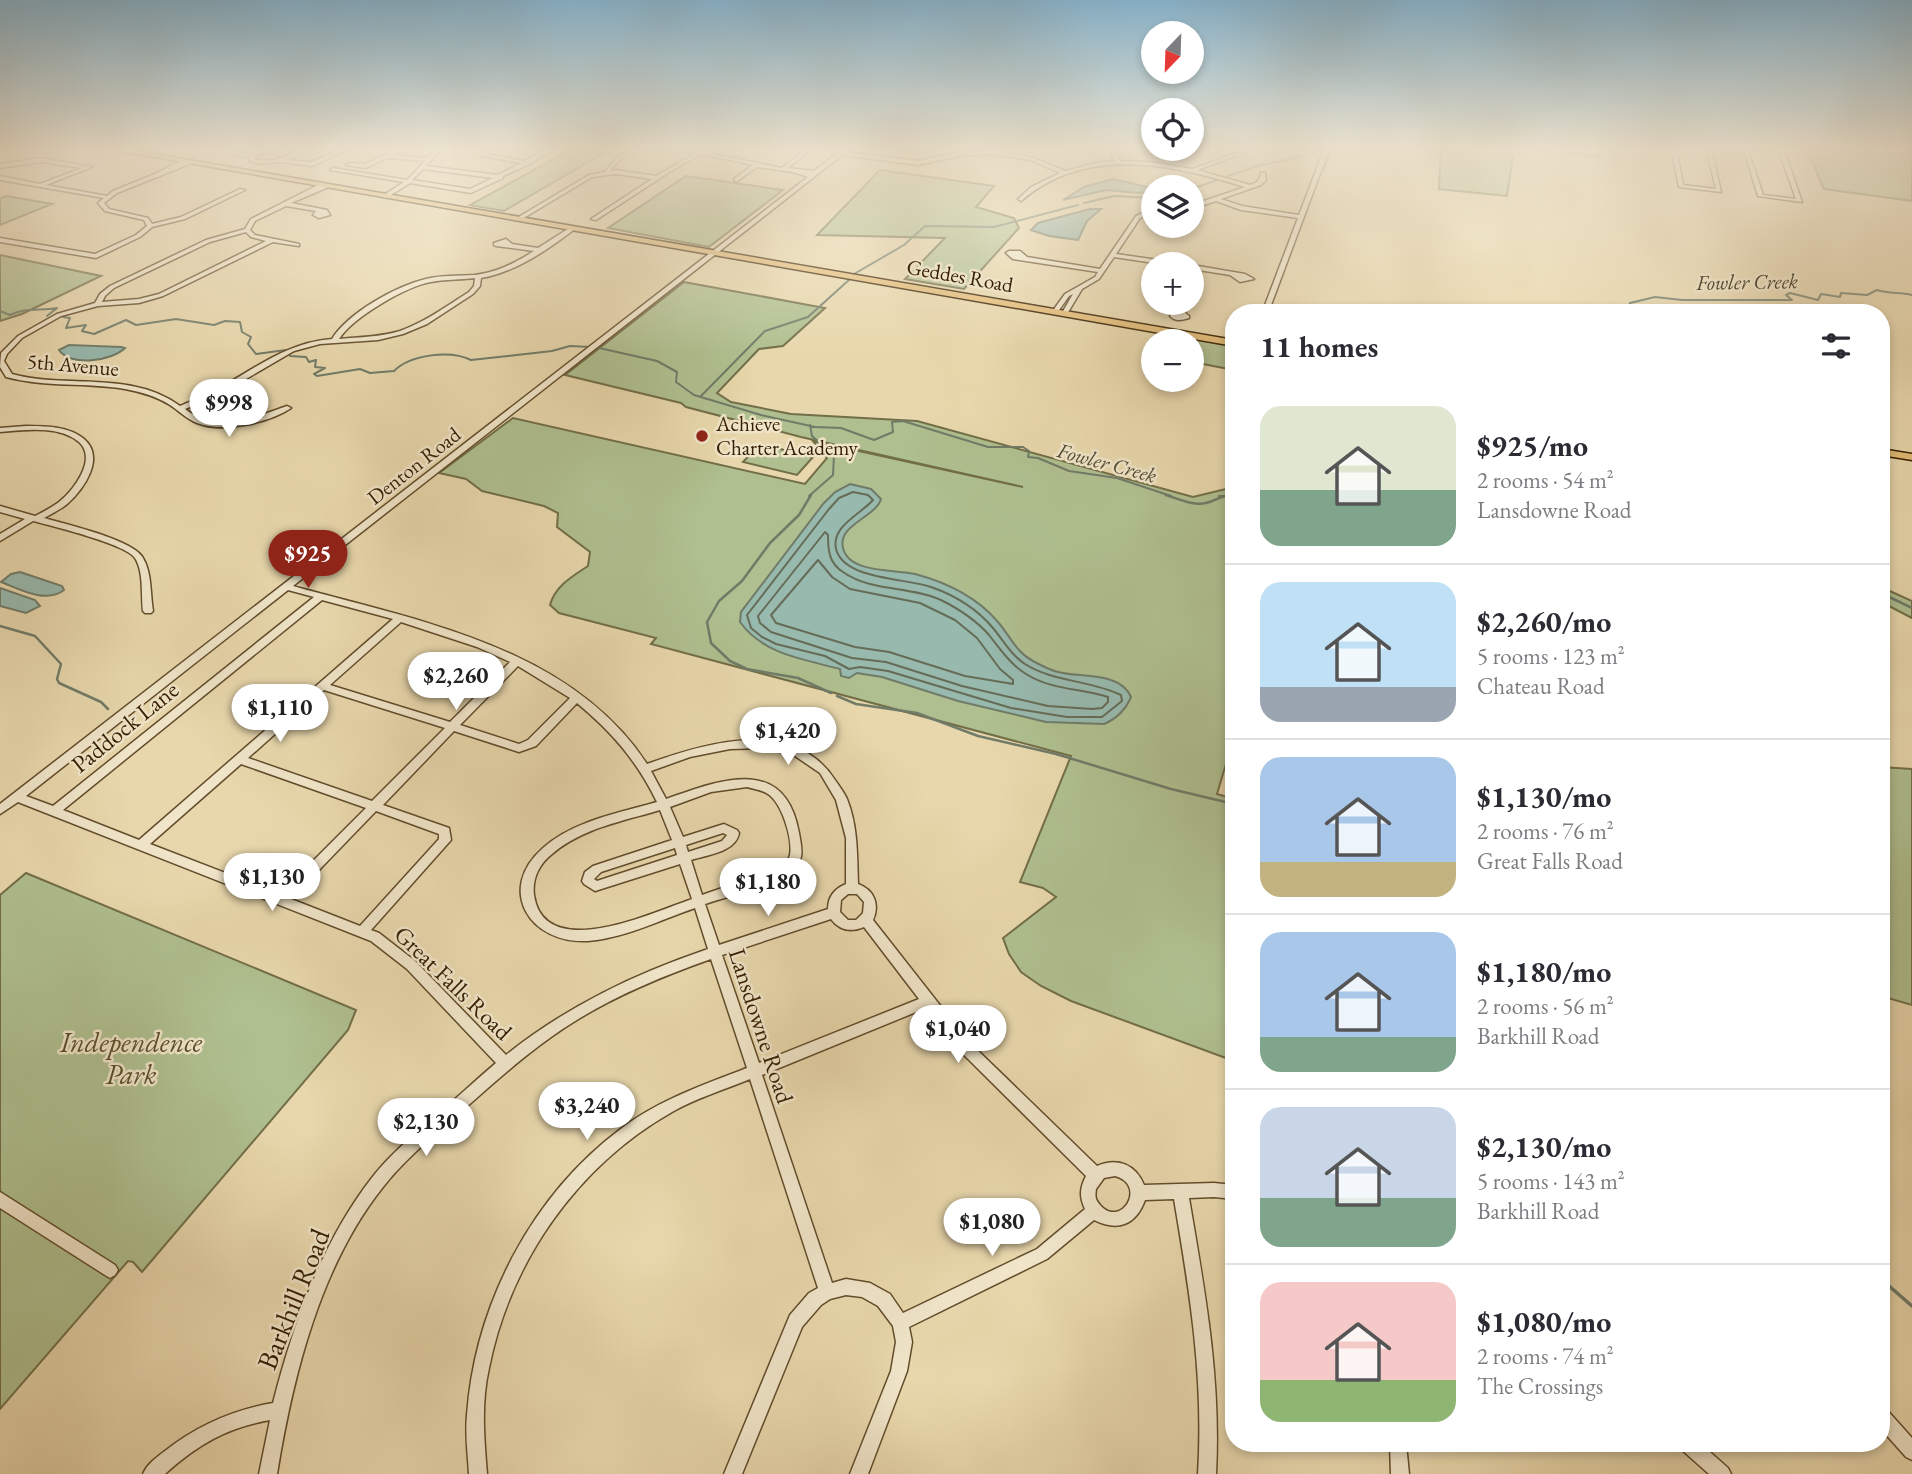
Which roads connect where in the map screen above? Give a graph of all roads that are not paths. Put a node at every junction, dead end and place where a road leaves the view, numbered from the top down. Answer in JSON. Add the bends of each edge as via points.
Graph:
{"nodes":[{"id":1,"x":134,"y":216,"type":"edge"},
{"id":2,"x":190,"y":216,"type":"edge"},
{"id":3,"x":262,"y":216,"type":"edge"},
{"id":4,"x":503,"y":216,"type":"edge"},
{"id":5,"x":521,"y":216,"type":"edge"},
{"id":6,"x":599,"y":216,"type":"edge"},
{"id":7,"x":760,"y":216,"type":"edge"},
{"id":8,"x":1141,"y":216,"type":"edge"},
{"id":9,"x":1294,"y":216,"type":"edge"},
{"id":10,"x":1302,"y":217,"type":"joint"},
{"id":11,"x":516,"y":218,"type":"junction"},
{"id":12,"x":594,"y":219,"type":"dead end"},
{"id":13,"x":150,"y":226,"type":"junction"},
{"id":14,"x":573,"y":228,"type":"junction"},
{"id":15,"x":247,"y":230,"type":"junction"},
{"id":16,"x":0,"y":240,"type":"edge"},
{"id":17,"x":272,"y":240,"type":"junction"},
{"id":18,"x":297,"y":245,"type":"dead end"},
{"id":19,"x":510,"y":245,"type":"dead end"},
{"id":20,"x":537,"y":250,"type":"junction"},
{"id":21,"x":712,"y":253,"type":"junction"},
{"id":22,"x":1112,"y":255,"type":"junction"},
{"id":23,"x":1025,"y":258,"type":"dead end"},
{"id":24,"x":1141,"y":259,"type":"edge"},
{"id":25,"x":1204,"y":269,"type":"edge"},
{"id":26,"x":1101,"y":271,"type":"junction"},
{"id":27,"x":1232,"y":274,"type":"dead end"},
{"id":28,"x":478,"y":276,"type":"junction"},
{"id":29,"x":99,"y":304,"type":"junction"},
{"id":30,"x":1268,"y":304,"type":"edge"},
{"id":31,"x":1060,"y":313,"type":"junction"},
{"id":32,"x":334,"y":341,"type":"junction"},
{"id":33,"x":1225,"y":341,"type":"edge"},
{"id":34,"x":2,"y":370,"type":"edge"},
{"id":35,"x":287,"y":408,"type":"dead end"},
{"id":36,"x":179,"y":409,"type":"junction"},
{"id":37,"x":0,"y":430,"type":"edge"},
{"id":38,"x":1890,"y":453,"type":"edge"},
{"id":39,"x":1912,"y":457,"type":"edge"},
{"id":40,"x":0,"y":509,"type":"edge"},
{"id":41,"x":32,"y":518,"type":"junction"},
{"id":42,"x":0,"y":538,"type":"edge"},
{"id":43,"x":287,"y":587,"type":"junction"},
{"id":44,"x":320,"y":597,"type":"junction"},
{"id":45,"x":148,"y":611,"type":"dead end"},
{"id":46,"x":397,"y":620,"type":"junction"},
{"id":47,"x":518,"y":660,"type":"junction"},
{"id":48,"x":323,"y":686,"type":"junction"},
{"id":49,"x":577,"y":696,"type":"junction"},
{"id":50,"x":452,"y":727,"type":"junction"},
{"id":51,"x":240,"y":759,"type":"junction"},
{"id":52,"x":645,"y":769,"type":"junction"},
{"id":53,"x":18,"y":797,"type":"junction"},
{"id":54,"x":663,"y":804,"type":"junction"},
{"id":55,"x":375,"y":805,"type":"junction"},
{"id":56,"x":0,"y":810,"type":"edge"},
{"id":57,"x":54,"y":811,"type":"junction"},
{"id":58,"x":679,"y":842,"type":"junction"},
{"id":59,"x":141,"y":845,"type":"junction"},
{"id":60,"x":684,"y":858,"type":"junction"},
{"id":61,"x":852,"y":890,"type":"junction"},
{"id":62,"x":282,"y":900,"type":"junction"},
{"id":63,"x":698,"y":901,"type":"junction"},
{"id":64,"x":832,"y":913,"type":"junction"},
{"id":65,"x":865,"y":919,"type":"junction"},
{"id":66,"x":363,"y":931,"type":"junction"},
{"id":67,"x":715,"y":954,"type":"junction"},
{"id":68,"x":928,"y":1001,"type":"junction"},
{"id":69,"x":505,"y":1063,"type":"junction"},
{"id":70,"x":754,"y":1072,"type":"junction"},
{"id":71,"x":1095,"y":1174,"type":"junction"},
{"id":72,"x":1180,"y":1191,"type":"junction"},
{"id":73,"x":1225,"y":1192,"type":"edge"},
{"id":74,"x":1138,"y":1193,"type":"junction"},
{"id":75,"x":0,"y":1199,"type":"edge"},
{"id":76,"x":1095,"y":1210,"type":"junction"},
{"id":77,"x":110,"y":1270,"type":"dead end"},
{"id":78,"x":827,"y":1292,"type":"junction"},
{"id":79,"x":900,"y":1323,"type":"junction"},
{"id":80,"x":279,"y":1410,"type":"junction"},
{"id":81,"x":1890,"y":1426,"type":"edge"},
{"id":82,"x":1912,"y":1451,"type":"edge"},
{"id":83,"x":1399,"y":1452,"type":"edge"},
{"id":84,"x":1697,"y":1452,"type":"edge"},
{"id":85,"x":152,"y":1474,"type":"edge"},
{"id":86,"x":268,"y":1474,"type":"edge"},
{"id":87,"x":478,"y":1474,"type":"edge"},
{"id":88,"x":733,"y":1474,"type":"edge"},
{"id":89,"x":859,"y":1474,"type":"edge"},
{"id":90,"x":1207,"y":1474,"type":"edge"},
{"id":91,"x":1400,"y":1474,"type":"edge"},
{"id":92,"x":1722,"y":1474,"type":"edge"}],
"edges":[{"from":1,"to":13,"type":"street"},
{"from":2,"to":13,"type":"street"},
{"from":3,"to":15,"type":"street"},
{"from":4,"to":11,"type":"main road","name":"Geddes Road"},
{"from":5,"to":11,"type":"street"},
{"from":6,"to":12,"type":"street"},
{"from":7,"to":21,"type":"street","name":"Denton Road"},
{"from":8,"to":22,"type":"street"},
{"from":9,"to":10,"type":"street"},
{"from":10,"to":30,"type":"street"},
{"from":11,"to":14,"type":"main road","name":"Geddes Road"},
{"from":13,"to":16,"type":"street","via":[[96,256]]},
{"from":14,"to":20,"type":"street"},
{"from":14,"to":21,"type":"main road","name":"Geddes Road"},
{"from":15,"to":17,"type":"street"},
{"from":15,"to":29,"type":"street","via":[[208,241],[112,286]]},
{"from":17,"to":18,"type":"street"},
{"from":17,"to":29,"type":"street","via":[[165,293]]},
{"from":19,"to":20,"type":"street"},
{"from":20,"to":28,"type":"street","via":[[505,270]]},
{"from":21,"to":31,"type":"main road","name":"Geddes Road"},
{"from":21,"to":43,"type":"street","name":"Denton Road"},
{"from":22,"to":24,"type":"street"},
{"from":22,"to":26,"type":"street"},
{"from":23,"to":26,"type":"street"},
{"from":25,"to":27,"type":"street"},
{"from":26,"to":31,"type":"street"},
{"from":28,"to":32,"type":"street","via":[[415,284],[345,325]]},
{"from":28,"to":32,"type":"street","via":[[471,293],[414,329],[387,337]]},
{"from":29,"to":34,"type":"street","name":"5th Avenue","via":[[59,315],[20,337],[1,357]]},
{"from":31,"to":33,"type":"main road","name":"Geddes Road"},
{"from":32,"to":36,"type":"street","via":[[292,350]]},
{"from":34,"to":36,"type":"street","name":"5th Avenue","via":[[31,381],[137,389]]},
{"from":35,"to":36,"type":"street","name":"5th Avenue","via":[[222,425],[198,422]]},
{"from":37,"to":41,"type":"street","via":[[54,430],[81,440],[89,450],[89,468],[82,481],[60,505]]},
{"from":38,"to":39,"type":"main road"},
{"from":40,"to":41,"type":"street"},
{"from":41,"to":42,"type":"street"},
{"from":41,"to":45,"type":"street","via":[[135,552],[141,560]]},
{"from":43,"to":44,"type":"street","name":"Lansdowne Road"},
{"from":43,"to":53,"type":"street","name":"Denton Road"},
{"from":44,"to":46,"type":"street","name":"Lansdowne Road"},
{"from":44,"to":57,"type":"street","name":"Paddock Lane"},
{"from":46,"to":47,"type":"street","name":"Lansdowne Road"},
{"from":46,"to":48,"type":"street"},
{"from":47,"to":49,"type":"street","name":"Lansdowne Road"},
{"from":47,"to":50,"type":"street"},
{"from":48,"to":50,"type":"street"},
{"from":48,"to":51,"type":"street"},
{"from":49,"to":50,"type":"street","via":[[524,748]]},
{"from":49,"to":52,"type":"street","name":"Lansdowne Road","via":[[615,731]]},
{"from":50,"to":55,"type":"street"},
{"from":51,"to":55,"type":"street"},
{"from":51,"to":59,"type":"street"},
{"from":52,"to":54,"type":"street","name":"Lansdowne Road"},
{"from":52,"to":61,"type":"street","via":[[712,747],[748,743],[780,747],[809,759],[827,772],[845,804],[854,853]]},
{"from":53,"to":56,"type":"street","name":"Denton Road"},
{"from":53,"to":57,"type":"street","name":"Great Falls Road"},
{"from":54,"to":58,"type":"street","name":"Lansdowne Road"},
{"from":54,"to":63,"type":"street","via":[[723,785],[747,783],[772,791],[789,811],[796,852],[788,868]]},
{"from":54,"to":63,"type":"street","via":[[557,842],[533,870],[528,904],[550,929],[583,936]]},
{"from":55,"to":62,"type":"street"},
{"from":55,"to":66,"type":"street","via":[[442,829],[446,836]]},
{"from":57,"to":59,"type":"street","name":"Great Falls Road"},
{"from":58,"to":60,"type":"street","name":"Lansdowne Road"},
{"from":58,"to":60,"type":"street","via":[[724,828],[733,833],[726,844]]},
{"from":58,"to":60,"type":"street","via":[[594,871],[588,881],[595,886]]},
{"from":59,"to":62,"type":"street","name":"Great Falls Road"},
{"from":60,"to":63,"type":"street","name":"Lansdowne Road"},
{"from":61,"to":64,"type":"street","via":[[835,898]]},
{"from":61,"to":65,"type":"street","via":[[870,898],[872,908]]},
{"from":62,"to":66,"type":"street","name":"Great Falls Road"},
{"from":63,"to":67,"type":"street","name":"Lansdowne Road"},
{"from":64,"to":65,"type":"street","via":[[845,924]]},
{"from":64,"to":67,"type":"street","name":"Barkhill Road"},
{"from":65,"to":68,"type":"street"},
{"from":66,"to":69,"type":"street","name":"Great Falls Road","via":[[411,965]]},
{"from":67,"to":69,"type":"street","name":"Barkhill Road","via":[[597,1001]]},
{"from":67,"to":70,"type":"street","name":"Lansdowne Road"},
{"from":68,"to":70,"type":"street"},
{"from":68,"to":71,"type":"street","via":[[983,1067]]},
{"from":69,"to":80,"type":"street","name":"Barkhill Road","via":[[376,1185],[320,1285]]},
{"from":70,"to":78,"type":"street","name":"Lansdowne Road"},
{"from":70,"to":87,"type":"street","via":[[682,1100],[624,1135],[575,1179],[537,1228],[508,1282],[488,1342],[475,1414]]},
{"from":71,"to":74,"type":"street","via":[[1110,1168],[1124,1172]]},
{"from":71,"to":76,"type":"street","via":[[1088,1184]]},
{"from":72,"to":73,"type":"street"},
{"from":72,"to":74,"type":"street"},
{"from":72,"to":90,"type":"street","via":[[1207,1354]]},
{"from":74,"to":76,"type":"street","via":[[1136,1206],[1126,1217],[1112,1219]]},
{"from":75,"to":77,"type":"street"},
{"from":76,"to":79,"type":"street","via":[[1042,1254]]},
{"from":78,"to":79,"type":"street","via":[[846,1287],[869,1291],[890,1307]]},
{"from":78,"to":88,"type":"street","via":[[808,1304],[796,1321]]},
{"from":79,"to":89,"type":"street","via":[[904,1342],[899,1371]]},
{"from":80,"to":85,"type":"street","via":[[220,1423],[181,1447]]},
{"from":80,"to":86,"type":"street","name":"Barkhill Road"},
{"from":81,"to":82,"type":"street"},
{"from":83,"to":91,"type":"street"},
{"from":84,"to":92,"type":"street"}]}
